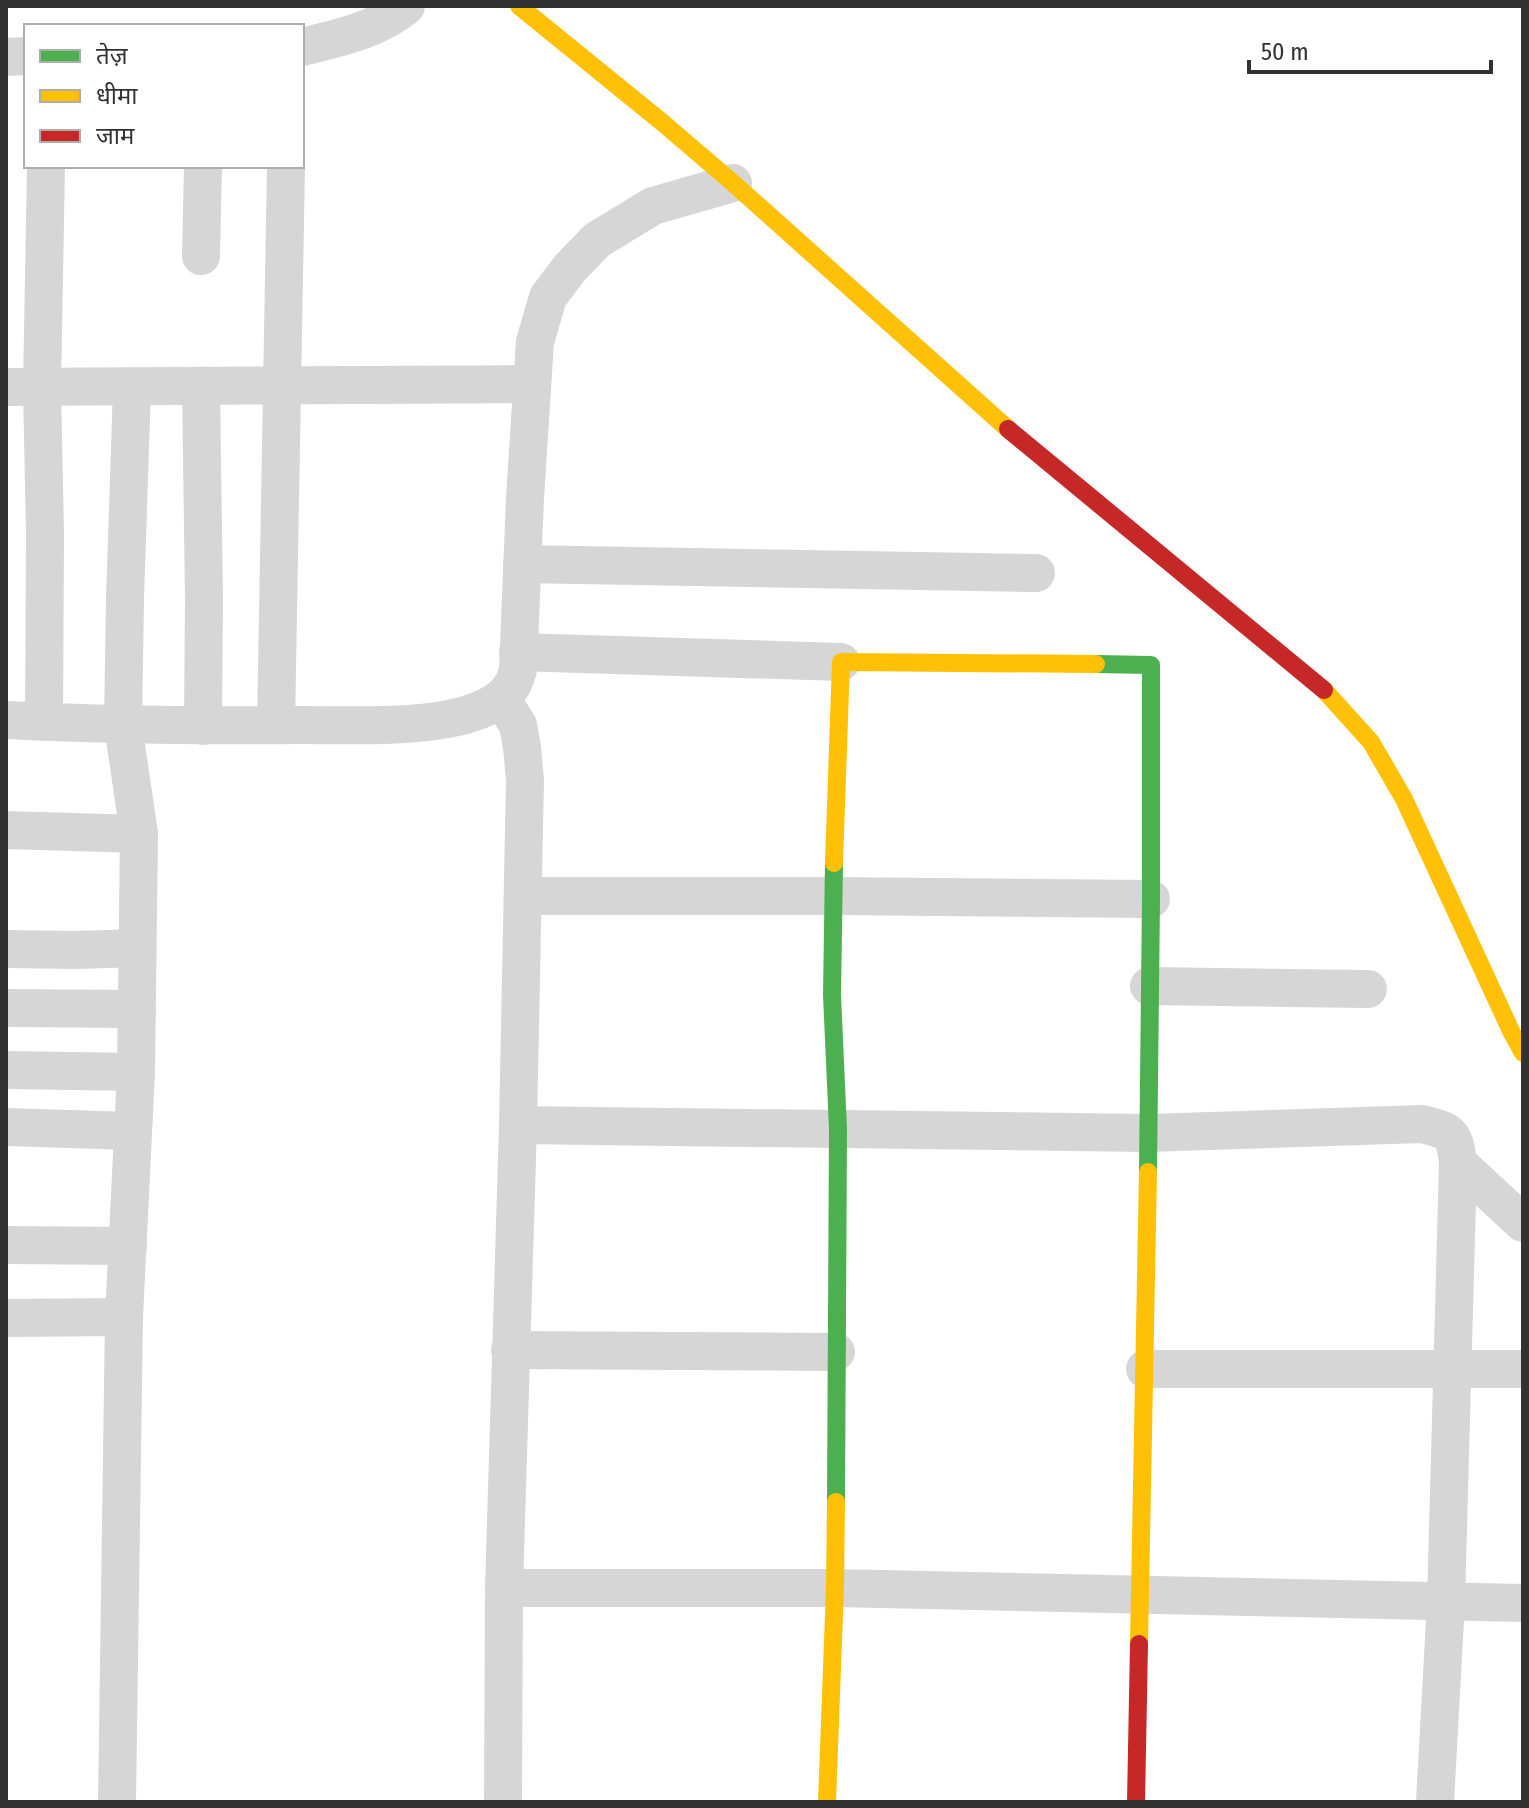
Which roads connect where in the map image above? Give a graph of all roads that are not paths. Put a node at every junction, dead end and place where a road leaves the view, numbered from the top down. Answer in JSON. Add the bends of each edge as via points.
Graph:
{"nodes":[{"id":1,"x":406,"y":6,"type":"edge"},
{"id":2,"x":519,"y":6,"type":"edge"},
{"id":3,"x":304,"y":47,"type":"edge"},
{"id":4,"x":46,"y":168,"type":"edge"},
{"id":5,"x":203,"y":168,"type":"edge"},
{"id":6,"x":286,"y":168,"type":"edge"},
{"id":7,"x":733,"y":183,"type":"junction"},
{"id":8,"x":201,"y":256,"type":"dead end"},
{"id":9,"x":532,"y":384,"type":"junction"},
{"id":10,"x":201,"y":387,"type":"junction"},
{"id":11,"x":282,"y":387,"type":"junction"},
{"id":12,"x":24,"y":388,"type":"edge"},
{"id":13,"x":132,"y":388,"type":"junction"},
{"id":14,"x":522,"y":564,"type":"junction"},
{"id":15,"x":1036,"y":573,"type":"dead end"},
{"id":16,"x":518,"y":652,"type":"junction"},
{"id":17,"x":841,"y":662,"type":"junction"},
{"id":18,"x":501,"y":698,"type":"junction"},
{"id":19,"x":6,"y":720,"type":"edge"},
{"id":20,"x":44,"y":722,"type":"junction"},
{"id":21,"x":123,"y":725,"type":"junction"},
{"id":22,"x":276,"y":725,"type":"junction"},
{"id":23,"x":203,"y":726,"type":"junction"},
{"id":24,"x":6,"y":830,"type":"edge"},
{"id":25,"x":139,"y":834,"type":"junction"},
{"id":26,"x":523,"y":896,"type":"junction"},
{"id":27,"x":833,"y":896,"type":"junction"},
{"id":28,"x":1151,"y":899,"type":"junction"},
{"id":29,"x":137,"y":948,"type":"junction"},
{"id":30,"x":6,"y":949,"type":"edge"},
{"id":31,"x":1149,"y":986,"type":"junction"},
{"id":32,"x":1368,"y":989,"type":"dead end"},
{"id":33,"x":6,"y":1008,"type":"edge"},
{"id":34,"x":137,"y":1009,"type":"junction"},
{"id":35,"x":1523,"y":1053,"type":"edge"},
{"id":36,"x":6,"y":1070,"type":"edge"},
{"id":37,"x":136,"y":1072,"type":"junction"},
{"id":38,"x":518,"y":1125,"type":"junction"},
{"id":39,"x":6,"y":1127,"type":"edge"},
{"id":40,"x":838,"y":1129,"type":"junction"},
{"id":41,"x":132,"y":1131,"type":"junction"},
{"id":42,"x":1147,"y":1133,"type":"junction"},
{"id":43,"x":1458,"y":1163,"type":"junction"},
{"id":44,"x":1523,"y":1223,"type":"edge"},
{"id":45,"x":6,"y":1245,"type":"edge"},
{"id":46,"x":128,"y":1246,"type":"junction"},
{"id":47,"x":124,"y":1317,"type":"junction"},
{"id":48,"x":6,"y":1318,"type":"edge"},
{"id":49,"x":510,"y":1350,"type":"junction"},
{"id":50,"x":836,"y":1352,"type":"junction"},
{"id":51,"x":1145,"y":1369,"type":"junction"},
{"id":52,"x":1451,"y":1369,"type":"junction"},
{"id":53,"x":1523,"y":1369,"type":"edge"},
{"id":54,"x":504,"y":1588,"type":"junction"},
{"id":55,"x":835,"y":1588,"type":"junction"},
{"id":56,"x":1140,"y":1595,"type":"junction"},
{"id":57,"x":1446,"y":1602,"type":"junction"},
{"id":58,"x":1523,"y":1603,"type":"edge"},
{"id":59,"x":117,"y":1802,"type":"edge"},
{"id":60,"x":503,"y":1802,"type":"edge"},
{"id":61,"x":827,"y":1802,"type":"edge"},
{"id":62,"x":1136,"y":1802,"type":"edge"},
{"id":63,"x":1435,"y":1802,"type":"edge"}],
"edges":[{"from":1,"to":3,"type":"street","via":[[346,37]]},
{"from":2,"to":7,"type":"street"},
{"from":4,"to":12,"type":"street"},
{"from":5,"to":8,"type":"street"},
{"from":6,"to":11,"type":"street"},
{"from":7,"to":9,"type":"street","via":[[653,206],[597,240],[548,297],[535,342]]},
{"from":7,"to":35,"type":"street","via":[[982,407],[1326,692],[1371,742],[1404,799]]},
{"from":9,"to":11,"type":"street"},
{"from":9,"to":14,"type":"street"},
{"from":10,"to":11,"type":"street"},
{"from":10,"to":13,"type":"street"},
{"from":10,"to":23,"type":"street"},
{"from":11,"to":22,"type":"street"},
{"from":12,"to":13,"type":"street"},
{"from":12,"to":20,"type":"street","via":[[45,550]]},
{"from":13,"to":21,"type":"street"},
{"from":14,"to":15,"type":"street"},
{"from":14,"to":16,"type":"street"},
{"from":16,"to":17,"type":"street"},
{"from":16,"to":18,"type":"street","via":[[518,670]]},
{"from":17,"to":27,"type":"street"},
{"from":17,"to":28,"type":"street","via":[[1151,665]]},
{"from":18,"to":22,"type":"street","via":[[454,718],[430,721]]},
{"from":18,"to":26,"type":"street","via":[[518,725],[522,747]]},
{"from":19,"to":20,"type":"street"},
{"from":20,"to":21,"type":"street"},
{"from":21,"to":23,"type":"street"},
{"from":21,"to":25,"type":"street"},
{"from":22,"to":23,"type":"street"},
{"from":24,"to":25,"type":"street"},
{"from":25,"to":29,"type":"street"},
{"from":26,"to":27,"type":"street"},
{"from":26,"to":38,"type":"street"},
{"from":27,"to":28,"type":"street"},
{"from":27,"to":40,"type":"street"},
{"from":28,"to":31,"type":"street"},
{"from":29,"to":30,"type":"street"},
{"from":29,"to":34,"type":"street"},
{"from":31,"to":32,"type":"street"},
{"from":31,"to":42,"type":"street"},
{"from":33,"to":34,"type":"street"},
{"from":34,"to":37,"type":"street"},
{"from":36,"to":37,"type":"street"},
{"from":37,"to":41,"type":"street"},
{"from":38,"to":40,"type":"street"},
{"from":38,"to":49,"type":"street"},
{"from":39,"to":41,"type":"street"},
{"from":40,"to":42,"type":"street"},
{"from":40,"to":50,"type":"street"},
{"from":41,"to":46,"type":"street"},
{"from":42,"to":43,"type":"street","via":[[1422,1124],[1446,1130],[1455,1142]]},
{"from":42,"to":51,"type":"street"},
{"from":43,"to":44,"type":"street"},
{"from":43,"to":52,"type":"street"},
{"from":45,"to":46,"type":"street"},
{"from":46,"to":47,"type":"street"},
{"from":47,"to":48,"type":"street"},
{"from":47,"to":59,"type":"street"},
{"from":49,"to":50,"type":"street"},
{"from":49,"to":54,"type":"street"},
{"from":50,"to":55,"type":"street"},
{"from":51,"to":52,"type":"street"},
{"from":51,"to":56,"type":"street"},
{"from":52,"to":53,"type":"street"},
{"from":52,"to":57,"type":"street"},
{"from":54,"to":55,"type":"street"},
{"from":54,"to":60,"type":"street"},
{"from":55,"to":56,"type":"street"},
{"from":55,"to":61,"type":"street"},
{"from":56,"to":57,"type":"street"},
{"from":56,"to":62,"type":"street"},
{"from":57,"to":58,"type":"street"},
{"from":57,"to":63,"type":"street"}]}
